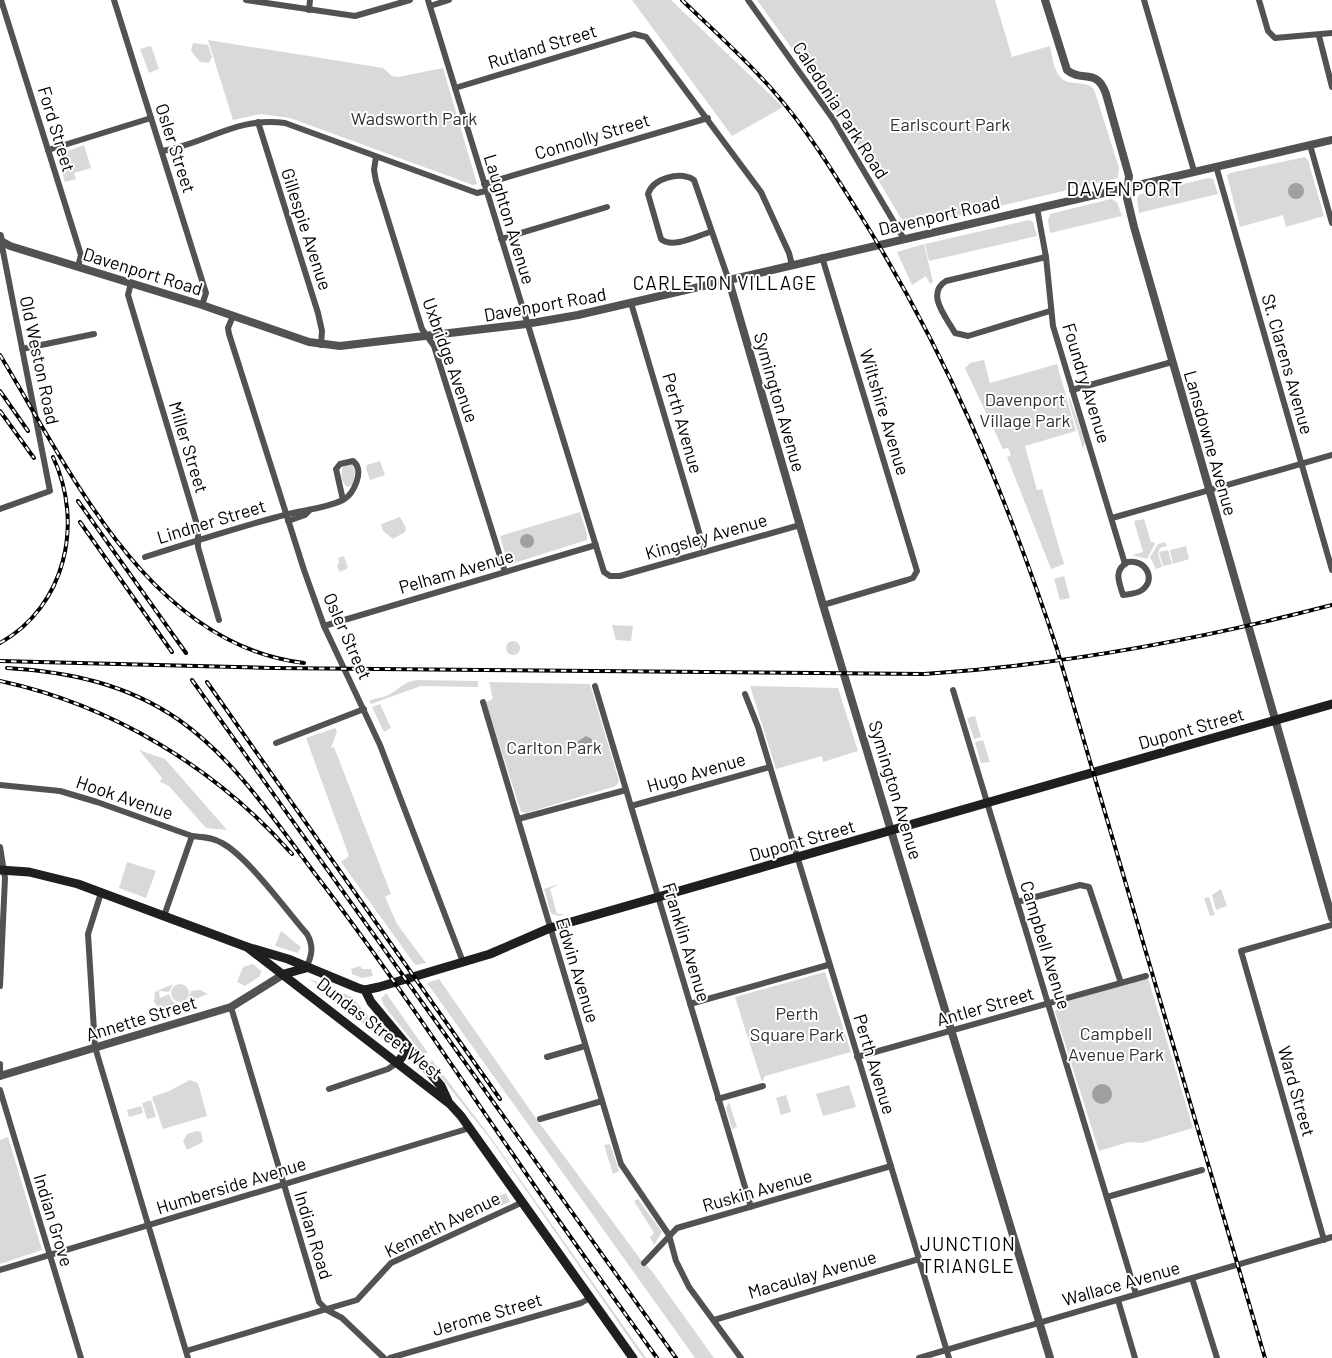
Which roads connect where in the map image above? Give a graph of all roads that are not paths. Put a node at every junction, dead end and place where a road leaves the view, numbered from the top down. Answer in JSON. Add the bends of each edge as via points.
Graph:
{"nodes":[{"id":1,"x":1,"y":0,"type":"edge"},
{"id":2,"x":114,"y":0,"type":"edge"},
{"id":3,"x":246,"y":0,"type":"edge"},
{"id":4,"x":310,"y":0,"type":"edge"},
{"id":5,"x":410,"y":0,"type":"edge"},
{"id":6,"x":449,"y":0,"type":"edge"},
{"id":7,"x":748,"y":0,"type":"edge"},
{"id":8,"x":1044,"y":0,"type":"edge"},
{"id":9,"x":1144,"y":0,"type":"edge"},
{"id":10,"x":1259,"y":0,"type":"edge"},
{"id":11,"x":429,"y":3,"type":"edge"},
{"id":12,"x":309,"y":10,"type":"junction"},
{"id":13,"x":1332,"y":33,"type":"edge"},
{"id":14,"x":1319,"y":36,"type":"junction"},
{"id":15,"x":1332,"y":87,"type":"edge"},
{"id":16,"x":455,"y":88,"type":"junction"},
{"id":17,"x":151,"y":118,"type":"junction"},
{"id":18,"x":708,"y":118,"type":"junction"},
{"id":19,"x":258,"y":122,"type":"junction"},
{"id":20,"x":1332,"y":140,"type":"edge"},
{"id":21,"x":1310,"y":145,"type":"junction"},
{"id":22,"x":48,"y":150,"type":"junction"},
{"id":23,"x":162,"y":151,"type":"junction"},
{"id":24,"x":376,"y":157,"type":"junction"},
{"id":25,"x":1216,"y":166,"type":"junction"},
{"id":26,"x":1194,"y":171,"type":"junction"},
{"id":27,"x":484,"y":184,"type":"junction"},
{"id":28,"x":1128,"y":187,"type":"junction"},
{"id":29,"x":486,"y":191,"type":"junction"},
{"id":30,"x":607,"y":207,"type":"dead end"},
{"id":31,"x":1037,"y":208,"type":"junction"},
{"id":32,"x":1332,"y":223,"type":"edge"},
{"id":33,"x":710,"y":232,"type":"junction"},
{"id":34,"x":1,"y":238,"type":"edge"},
{"id":35,"x":500,"y":239,"type":"junction"},
{"id":36,"x":904,"y":239,"type":"junction"},
{"id":37,"x":822,"y":257,"type":"junction"},
{"id":38,"x":1046,"y":257,"type":"junction"},
{"id":39,"x":792,"y":265,"type":"junction"},
{"id":40,"x":78,"y":267,"type":"junction"},
{"id":41,"x":729,"y":280,"type":"junction"},
{"id":42,"x":131,"y":283,"type":"junction"},
{"id":43,"x":631,"y":304,"type":"junction"},
{"id":44,"x":202,"y":305,"type":"junction"},
{"id":45,"x":1050,"y":311,"type":"junction"},
{"id":46,"x":233,"y":316,"type":"junction"},
{"id":47,"x":526,"y":324,"type":"junction"},
{"id":48,"x":94,"y":334,"type":"dead end"},
{"id":49,"x":426,"y":336,"type":"junction"},
{"id":50,"x":322,"y":345,"type":"junction"},
{"id":51,"x":22,"y":349,"type":"junction"},
{"id":52,"x":1172,"y":362,"type":"junction"},
{"id":53,"x":1072,"y":390,"type":"junction"},
{"id":54,"x":1332,"y":454,"type":"edge"},
{"id":55,"x":1301,"y":463,"type":"junction"},
{"id":56,"x":1209,"y":490,"type":"junction"},
{"id":57,"x":343,"y":500,"type":"junction"},
{"id":58,"x":0,"y":508,"type":"edge"},
{"id":59,"x":287,"y":518,"type":"junction"},
{"id":60,"x":1112,"y":518,"type":"junction"},
{"id":61,"x":800,"y":525,"type":"junction"},
{"id":62,"x":199,"y":541,"type":"junction"},
{"id":63,"x":596,"y":545,"type":"junction"},
{"id":64,"x":705,"y":552,"type":"junction"},
{"id":65,"x":145,"y":557,"type":"dead end"},
{"id":66,"x":1125,"y":564,"type":"junction"},
{"id":67,"x":1332,"y":570,"type":"edge"},
{"id":68,"x":505,"y":572,"type":"junction"},
{"id":69,"x":620,"y":576,"type":"joint"},
{"id":70,"x":824,"y":605,"type":"junction"},
{"id":71,"x":219,"y":620,"type":"dead end"},
{"id":72,"x":324,"y":626,"type":"junction"},
{"id":73,"x":595,"y":686,"type":"dead end"},
{"id":74,"x":953,"y":690,"type":"dead end"},
{"id":75,"x":745,"y":694,"type":"dead end"},
{"id":76,"x":483,"y":702,"type":"dead end"},
{"id":77,"x":1332,"y":704,"type":"edge"},
{"id":78,"x":364,"y":709,"type":"junction"},
{"id":79,"x":1275,"y":720,"type":"junction"},
{"id":80,"x":276,"y":743,"type":"dead end"},
{"id":81,"x":770,"y":767,"type":"junction"},
{"id":82,"x":0,"y":784,"type":"edge"},
{"id":83,"x":626,"y":790,"type":"junction"},
{"id":84,"x":988,"y":803,"type":"junction"},
{"id":85,"x":631,"y":806,"type":"junction"},
{"id":86,"x":518,"y":819,"type":"junction"},
{"id":87,"x":892,"y":831,"type":"junction"},
{"id":88,"x":192,"y":836,"type":"junction"},
{"id":89,"x":0,"y":848,"type":"edge"},
{"id":90,"x":798,"y":858,"type":"junction"},
{"id":91,"x":2,"y":870,"type":"edge"},
{"id":92,"x":101,"y":892,"type":"junction"},
{"id":93,"x":658,"y":899,"type":"junction"},
{"id":94,"x":1017,"y":902,"type":"junction"},
{"id":95,"x":164,"y":916,"type":"junction"},
{"id":96,"x":1332,"y":918,"type":"edge"},
{"id":97,"x":1332,"y":925,"type":"edge"},
{"id":98,"x":550,"y":928,"type":"junction"},
{"id":99,"x":247,"y":947,"type":"junction"},
{"id":100,"x":1,"y":960,"type":"edge"},
{"id":101,"x":463,"y":962,"type":"junction"},
{"id":102,"x":828,"y":965,"type":"junction"},
{"id":103,"x":306,"y":968,"type":"junction"},
{"id":104,"x":284,"y":974,"type":"junction"},
{"id":105,"x":1146,"y":976,"type":"dead end"},
{"id":106,"x":1121,"y":983,"type":"junction"},
{"id":107,"x":0,"y":986,"type":"edge"},
{"id":108,"x":365,"y":990,"type":"junction"},
{"id":109,"x":1049,"y":1003,"type":"junction"},
{"id":110,"x":690,"y":1004,"type":"junction"},
{"id":111,"x":231,"y":1007,"type":"junction"},
{"id":112,"x":953,"y":1031,"type":"junction"},
{"id":113,"x":404,"y":1043,"type":"junction"},
{"id":114,"x":585,"y":1046,"type":"junction"},
{"id":115,"x":95,"y":1047,"type":"junction"},
{"id":116,"x":547,"y":1057,"type":"dead end"},
{"id":117,"x":857,"y":1057,"type":"junction"},
{"id":118,"x":398,"y":1062,"type":"junction"},
{"id":119,"x":0,"y":1064,"type":"edge"},
{"id":120,"x":0,"y":1070,"type":"edge"},
{"id":121,"x":0,"y":1076,"type":"edge"},
{"id":122,"x":763,"y":1086,"type":"dead end"},
{"id":123,"x":329,"y":1089,"type":"dead end"},
{"id":124,"x":0,"y":1090,"type":"edge"},
{"id":125,"x":718,"y":1099,"type":"junction"},
{"id":126,"x":602,"y":1101,"type":"junction"},
{"id":127,"x":450,"y":1104,"type":"junction"},
{"id":128,"x":540,"y":1119,"type":"dead end"},
{"id":129,"x":470,"y":1128,"type":"junction"},
{"id":130,"x":891,"y":1166,"type":"junction"},
{"id":131,"x":1202,"y":1170,"type":"dead end"},
{"id":132,"x":283,"y":1185,"type":"junction"},
{"id":133,"x":1107,"y":1198,"type":"junction"},
{"id":134,"x":523,"y":1202,"type":"junction"},
{"id":135,"x":750,"y":1207,"type":"junction"},
{"id":136,"x":147,"y":1226,"type":"junction"},
{"id":137,"x":669,"y":1235,"type":"junction"},
{"id":138,"x":1332,"y":1237,"type":"edge"},
{"id":139,"x":1324,"y":1240,"type":"junction"},
{"id":140,"x":50,"y":1255,"type":"junction"},
{"id":141,"x":919,"y":1258,"type":"junction"},
{"id":142,"x":644,"y":1263,"type":"dead end"},
{"id":143,"x":0,"y":1270,"type":"edge"},
{"id":144,"x":1192,"y":1278,"type":"junction"},
{"id":145,"x":1136,"y":1294,"type":"junction"},
{"id":146,"x":590,"y":1298,"type":"junction"},
{"id":147,"x":1118,"y":1300,"type":"junction"},
{"id":148,"x":327,"y":1310,"type":"junction"},
{"id":149,"x":714,"y":1320,"type":"junction"},
{"id":150,"x":1040,"y":1322,"type":"junction"},
{"id":151,"x":947,"y":1350,"type":"junction"},
{"id":152,"x":187,"y":1354,"type":"edge"},
{"id":153,"x":81,"y":1358,"type":"edge"},
{"id":154,"x":384,"y":1358,"type":"edge"},
{"id":155,"x":390,"y":1358,"type":"edge"},
{"id":156,"x":633,"y":1358,"type":"edge"},
{"id":157,"x":741,"y":1358,"type":"edge"},
{"id":158,"x":919,"y":1358,"type":"edge"},
{"id":159,"x":950,"y":1358,"type":"edge"},
{"id":160,"x":1050,"y":1358,"type":"edge"},
{"id":161,"x":1135,"y":1358,"type":"edge"},
{"id":162,"x":1217,"y":1358,"type":"edge"}],
"edges":[{"from":1,"to":22,"type":"street","name":"Ford Street"},
{"from":2,"to":17,"type":"street","name":"Osler Street"},
{"from":3,"to":12,"type":"street"},
{"from":4,"to":12,"type":"street"},
{"from":5,"to":12,"type":"street","via":[[355,16]]},
{"from":6,"to":11,"type":"street"},
{"from":7,"to":36,"type":"street","name":"Caledonia Park Road","via":[[834,119]]},
{"from":8,"to":28,"type":"street","name":"Lansdowne Avenue","via":[[1067,70],[1071,74],[1091,76],[1103,86],[1127,165]]},
{"from":9,"to":26,"type":"street"},
{"from":10,"to":14,"type":"street","via":[[1271,37]]},
{"from":11,"to":16,"type":"street","name":"Laughton Avenue"},
{"from":13,"to":14,"type":"street"},
{"from":14,"to":15,"type":"street"},
{"from":16,"to":18,"type":"street","name":"Rutland Street","via":[[638,33],[646,36]]},
{"from":16,"to":27,"type":"street","name":"Laughton Avenue"},
{"from":17,"to":22,"type":"street"},
{"from":17,"to":23,"type":"street","name":"Osler Street"},
{"from":18,"to":27,"type":"street","name":"Connolly Street"},
{"from":18,"to":39,"type":"street","via":[[762,192],[790,253]]},
{"from":19,"to":23,"type":"street"},
{"from":19,"to":24,"type":"street","via":[[285,123]]},
{"from":19,"to":50,"type":"street","name":"Gillespie Avenue","via":[[318,313]]},
{"from":20,"to":21,"type":"street","name":"Davenport Road"},
{"from":21,"to":25,"type":"street","name":"Davenport Road"},
{"from":21,"to":32,"type":"street"},
{"from":22,"to":40,"type":"street","name":"Ford Street","via":[[81,256]]},
{"from":23,"to":44,"type":"street","name":"Osler Street","via":[[206,293]]},
{"from":24,"to":29,"type":"street","via":[[477,193]]},
{"from":24,"to":49,"type":"street","name":"Uxbridge Avenue","via":[[376,180]]},
{"from":25,"to":26,"type":"street","name":"Davenport Road"},
{"from":25,"to":55,"type":"street","name":"St. Clarens Avenue"},
{"from":26,"to":28,"type":"street","name":"Davenport Road"},
{"from":27,"to":29,"type":"street","name":"Laughton Avenue"},
{"from":28,"to":31,"type":"street","name":"Davenport Road"},
{"from":28,"to":52,"type":"street","name":"Lansdowne Avenue","via":[[1132,220]]},
{"from":29,"to":35,"type":"street","name":"Laughton Avenue"},
{"from":30,"to":35,"type":"street"},
{"from":31,"to":36,"type":"street","name":"Davenport Road"},
{"from":31,"to":38,"type":"street","name":"Foundry Avenue"},
{"from":33,"to":33,"type":"street","name":"Symington Avenue","via":[[694,180],[678,176],[654,183],[648,194],[665,243]]},
{"from":33,"to":41,"type":"street","name":"Symington Avenue"},
{"from":34,"to":40,"type":"street","name":"Davenport Road","via":[[10,246]]},
{"from":34,"to":51,"type":"street","name":"Old Weston Road"},
{"from":35,"to":47,"type":"street","name":"Laughton Avenue"},
{"from":36,"to":37,"type":"street","name":"Davenport Road"},
{"from":37,"to":39,"type":"street","name":"Davenport Road"},
{"from":37,"to":70,"type":"street","name":"Wiltshire Avenue","via":[[916,567],[916,575],[907,580]]},
{"from":38,"to":45,"type":"street","name":"Foundry Avenue"},
{"from":38,"to":45,"type":"street","via":[[946,281],[939,285],[936,293],[955,333],[960,336]]},
{"from":39,"to":41,"type":"street","name":"Davenport Road"},
{"from":40,"to":42,"type":"street","name":"Davenport Road"},
{"from":41,"to":43,"type":"street","name":"Davenport Road"},
{"from":41,"to":61,"type":"street","name":"Symington Avenue"},
{"from":42,"to":44,"type":"street","name":"Davenport Road"},
{"from":42,"to":62,"type":"street","name":"Miller Street","via":[[128,295],[198,528]]},
{"from":43,"to":47,"type":"street","name":"Davenport Road"},
{"from":43,"to":64,"type":"street","name":"Perth Avenue"},
{"from":44,"to":46,"type":"street","name":"Davenport Road"},
{"from":45,"to":53,"type":"street","name":"Foundry Avenue"},
{"from":46,"to":50,"type":"street","name":"Davenport Road"},
{"from":46,"to":59,"type":"street","name":"Osler Street","via":[[229,334]]},
{"from":47,"to":49,"type":"street","name":"Davenport Road"},
{"from":47,"to":63,"type":"street","name":"Laughton Avenue"},
{"from":48,"to":51,"type":"street"},
{"from":49,"to":50,"type":"street","name":"Davenport Road","via":[[349,346]]},
{"from":49,"to":68,"type":"street","name":"Uxbridge Avenue","via":[[434,346]]},
{"from":51,"to":58,"type":"street","name":"Old Weston Road","via":[[50,491]]},
{"from":52,"to":53,"type":"street"},
{"from":52,"to":56,"type":"street","name":"Lansdowne Avenue"},
{"from":53,"to":60,"type":"street","name":"Foundry Avenue"},
{"from":54,"to":55,"type":"street"},
{"from":55,"to":56,"type":"street"},
{"from":55,"to":67,"type":"street","name":"St. Clarens Avenue"},
{"from":56,"to":60,"type":"street"},
{"from":56,"to":79,"type":"street","name":"Lansdowne Avenue"},
{"from":57,"to":57,"type":"street","via":[[355,486],[358,468],[353,461],[340,464],[336,469]]},
{"from":57,"to":59,"type":"street","name":"Lindner Street"},
{"from":59,"to":62,"type":"street","name":"Lindner Street"},
{"from":59,"to":72,"type":"street","name":"Osler Street"},
{"from":60,"to":66,"type":"street","name":"Foundry Avenue"},
{"from":61,"to":64,"type":"street","name":"Kingsley Avenue"},
{"from":61,"to":70,"type":"street","name":"Symington Avenue"},
{"from":62,"to":65,"type":"street","name":"Lindner Street"},
{"from":62,"to":71,"type":"street","name":"Miller Street"},
{"from":63,"to":68,"type":"street","name":"Pelham Avenue"},
{"from":63,"to":69,"type":"street","name":"Laughton Avenue","via":[[604,572]]},
{"from":64,"to":69,"type":"street","name":"Kingsley Avenue"},
{"from":66,"to":66,"type":"street","via":[[1118,574],[1123,595],[1141,590],[1149,577],[1140,563]]},
{"from":68,"to":72,"type":"street","name":"Pelham Avenue"},
{"from":70,"to":87,"type":"street","name":"Symington Avenue"},
{"from":72,"to":78,"type":"street","name":"Osler Street"},
{"from":73,"to":83,"type":"street","name":"Franklin Avenue"},
{"from":74,"to":84,"type":"street","name":"Campbell Avenue"},
{"from":75,"to":81,"type":"street","name":"Perth Avenue"},
{"from":76,"to":86,"type":"street","name":"Edwin Avenue"},
{"from":77,"to":79,"type":"main road","name":"Dupont Street"},
{"from":78,"to":80,"type":"street"},
{"from":78,"to":101,"type":"street","name":"Osler Street"},
{"from":79,"to":84,"type":"main road","name":"Dupont Street"},
{"from":79,"to":96,"type":"street","name":"Lansdowne Avenue"},
{"from":81,"to":85,"type":"street","name":"Hugo Avenue"},
{"from":81,"to":90,"type":"street","name":"Perth Avenue"},
{"from":82,"to":88,"type":"street","name":"Hook Avenue","via":[[79,796]]},
{"from":83,"to":85,"type":"street","name":"Franklin Avenue"},
{"from":83,"to":86,"type":"street"},
{"from":84,"to":87,"type":"main road","name":"Dupont Street"},
{"from":84,"to":94,"type":"street","name":"Campbell Avenue"},
{"from":85,"to":93,"type":"street","name":"Franklin Avenue"},
{"from":86,"to":98,"type":"street","name":"Edwin Avenue"},
{"from":87,"to":90,"type":"main road","name":"Dupont Street"},
{"from":87,"to":112,"type":"street","name":"Symington Avenue"},
{"from":88,"to":95,"type":"street"},
{"from":88,"to":103,"type":"street","name":"Hook Avenue","via":[[221,842],[236,853],[307,934],[312,954]]},
{"from":89,"to":91,"type":"street"},
{"from":90,"to":93,"type":"main road","name":"Dupont Street"},
{"from":90,"to":102,"type":"street","name":"Perth Avenue"},
{"from":91,"to":92,"type":"main road","name":"Dundas Street West","via":[[51,876]]},
{"from":91,"to":100,"type":"street"},
{"from":92,"to":95,"type":"main road","name":"Dundas Street West"},
{"from":92,"to":115,"type":"street","via":[[88,934]]},
{"from":93,"to":98,"type":"main road","name":"Dupont Street"},
{"from":93,"to":110,"type":"street","name":"Franklin Avenue"},
{"from":94,"to":106,"type":"street","via":[[1080,885],[1089,887]]},
{"from":94,"to":109,"type":"street","name":"Campbell Avenue"},
{"from":95,"to":99,"type":"main road","name":"Dundas Street West"},
{"from":97,"to":139,"type":"street","name":"Ward Street","via":[[1241,951]]},
{"from":98,"to":101,"type":"main road","name":"Dupont Street"},
{"from":98,"to":114,"type":"street","name":"Edwin Avenue"},
{"from":99,"to":103,"type":"main road"},
{"from":99,"to":104,"type":"main road","name":"Dundas Street West"},
{"from":100,"to":107,"type":"street"},
{"from":101,"to":108,"type":"main road","name":"Dupont Street"},
{"from":102,"to":110,"type":"street"},
{"from":102,"to":117,"type":"street","name":"Perth Avenue"},
{"from":103,"to":104,"type":"main road"},
{"from":103,"to":108,"type":"main road"},
{"from":104,"to":111,"type":"street","name":"Annette Street"},
{"from":104,"to":118,"type":"main road","name":"Dundas Street West"},
{"from":105,"to":106,"type":"street","name":"Antler Street"},
{"from":106,"to":109,"type":"street","name":"Antler Street"},
{"from":108,"to":113,"type":"main road"},
{"from":109,"to":112,"type":"street","name":"Antler Street"},
{"from":109,"to":133,"type":"street","name":"Campbell Avenue"},
{"from":110,"to":125,"type":"street","name":"Franklin Avenue"},
{"from":111,"to":115,"type":"street","name":"Annette Street"},
{"from":111,"to":132,"type":"street","name":"Indian Road"},
{"from":112,"to":117,"type":"street","name":"Antler Street"},
{"from":112,"to":150,"type":"street","name":"Symington Avenue"},
{"from":113,"to":118,"type":"main road","via":[[405,1053]]},
{"from":113,"to":127,"type":"main road","via":[[441,1086]]},
{"from":114,"to":116,"type":"street"},
{"from":114,"to":126,"type":"street","name":"Edwin Avenue"},
{"from":115,"to":121,"type":"street","name":"Annette Street"},
{"from":115,"to":136,"type":"street"},
{"from":117,"to":130,"type":"street","name":"Perth Avenue"},
{"from":118,"to":123,"type":"street","via":[[388,1069]]},
{"from":118,"to":127,"type":"main road","name":"Dundas Street West"},
{"from":119,"to":120,"type":"street"},
{"from":122,"to":125,"type":"street"},
{"from":124,"to":140,"type":"street","name":"Indian Grove"},
{"from":125,"to":135,"type":"street","name":"Franklin Avenue"},
{"from":126,"to":128,"type":"street"},
{"from":126,"to":137,"type":"street","name":"Edwin Avenue","via":[[621,1164]]},
{"from":127,"to":129,"type":"main road","name":"Dundas Street West"},
{"from":129,"to":132,"type":"street","name":"Humberside Avenue"},
{"from":129,"to":134,"type":"main road","name":"Dundas Street West"},
{"from":130,"to":135,"type":"street","name":"Ruskin Avenue"},
{"from":130,"to":141,"type":"street","name":"Perth Avenue"},
{"from":131,"to":133,"type":"street"},
{"from":132,"to":136,"type":"street","name":"Humberside Avenue"},
{"from":132,"to":148,"type":"street","name":"Indian Road","via":[[318,1302]]},
{"from":133,"to":145,"type":"street","name":"Campbell Avenue"},
{"from":134,"to":146,"type":"main road","name":"Dundas Street West"},
{"from":134,"to":148,"type":"street","name":"Kenneth Avenue","via":[[391,1263],[360,1298]]},
{"from":135,"to":137,"type":"street","name":"Ruskin Avenue","via":[[678,1228]]},
{"from":136,"to":140,"type":"street","name":"Humberside Avenue"},
{"from":136,"to":152,"type":"street"},
{"from":137,"to":142,"type":"street","name":"Ruskin Avenue"},
{"from":137,"to":149,"type":"street","name":"Edwin Avenue","via":[[682,1274]]},
{"from":138,"to":139,"type":"street","name":"Wallace Avenue"},
{"from":139,"to":144,"type":"street","name":"Wallace Avenue"},
{"from":140,"to":143,"type":"street","name":"Humberside Avenue"},
{"from":140,"to":153,"type":"street","name":"Indian Grove"},
{"from":141,"to":149,"type":"street","name":"Macaulay Avenue"},
{"from":141,"to":151,"type":"street","name":"Perth Avenue"},
{"from":144,"to":145,"type":"street","name":"Wallace Avenue"},
{"from":144,"to":162,"type":"street"},
{"from":145,"to":147,"type":"street","name":"Wallace Avenue"},
{"from":146,"to":155,"type":"street","name":"Jerome Street"},
{"from":146,"to":156,"type":"main road","name":"Dundas Street West"},
{"from":147,"to":150,"type":"street","name":"Wallace Avenue"},
{"from":147,"to":161,"type":"street"},
{"from":148,"to":152,"type":"street","name":"Kenneth Avenue"},
{"from":148,"to":154,"type":"street","name":"Indian Road","via":[[342,1318]]},
{"from":149,"to":157,"type":"street","name":"Edwin Avenue"},
{"from":150,"to":151,"type":"street","name":"Wallace Avenue"},
{"from":150,"to":160,"type":"street","name":"Symington Avenue"},
{"from":151,"to":158,"type":"street","name":"Wallace Avenue"},
{"from":151,"to":159,"type":"street","name":"Perth Avenue"}]}
